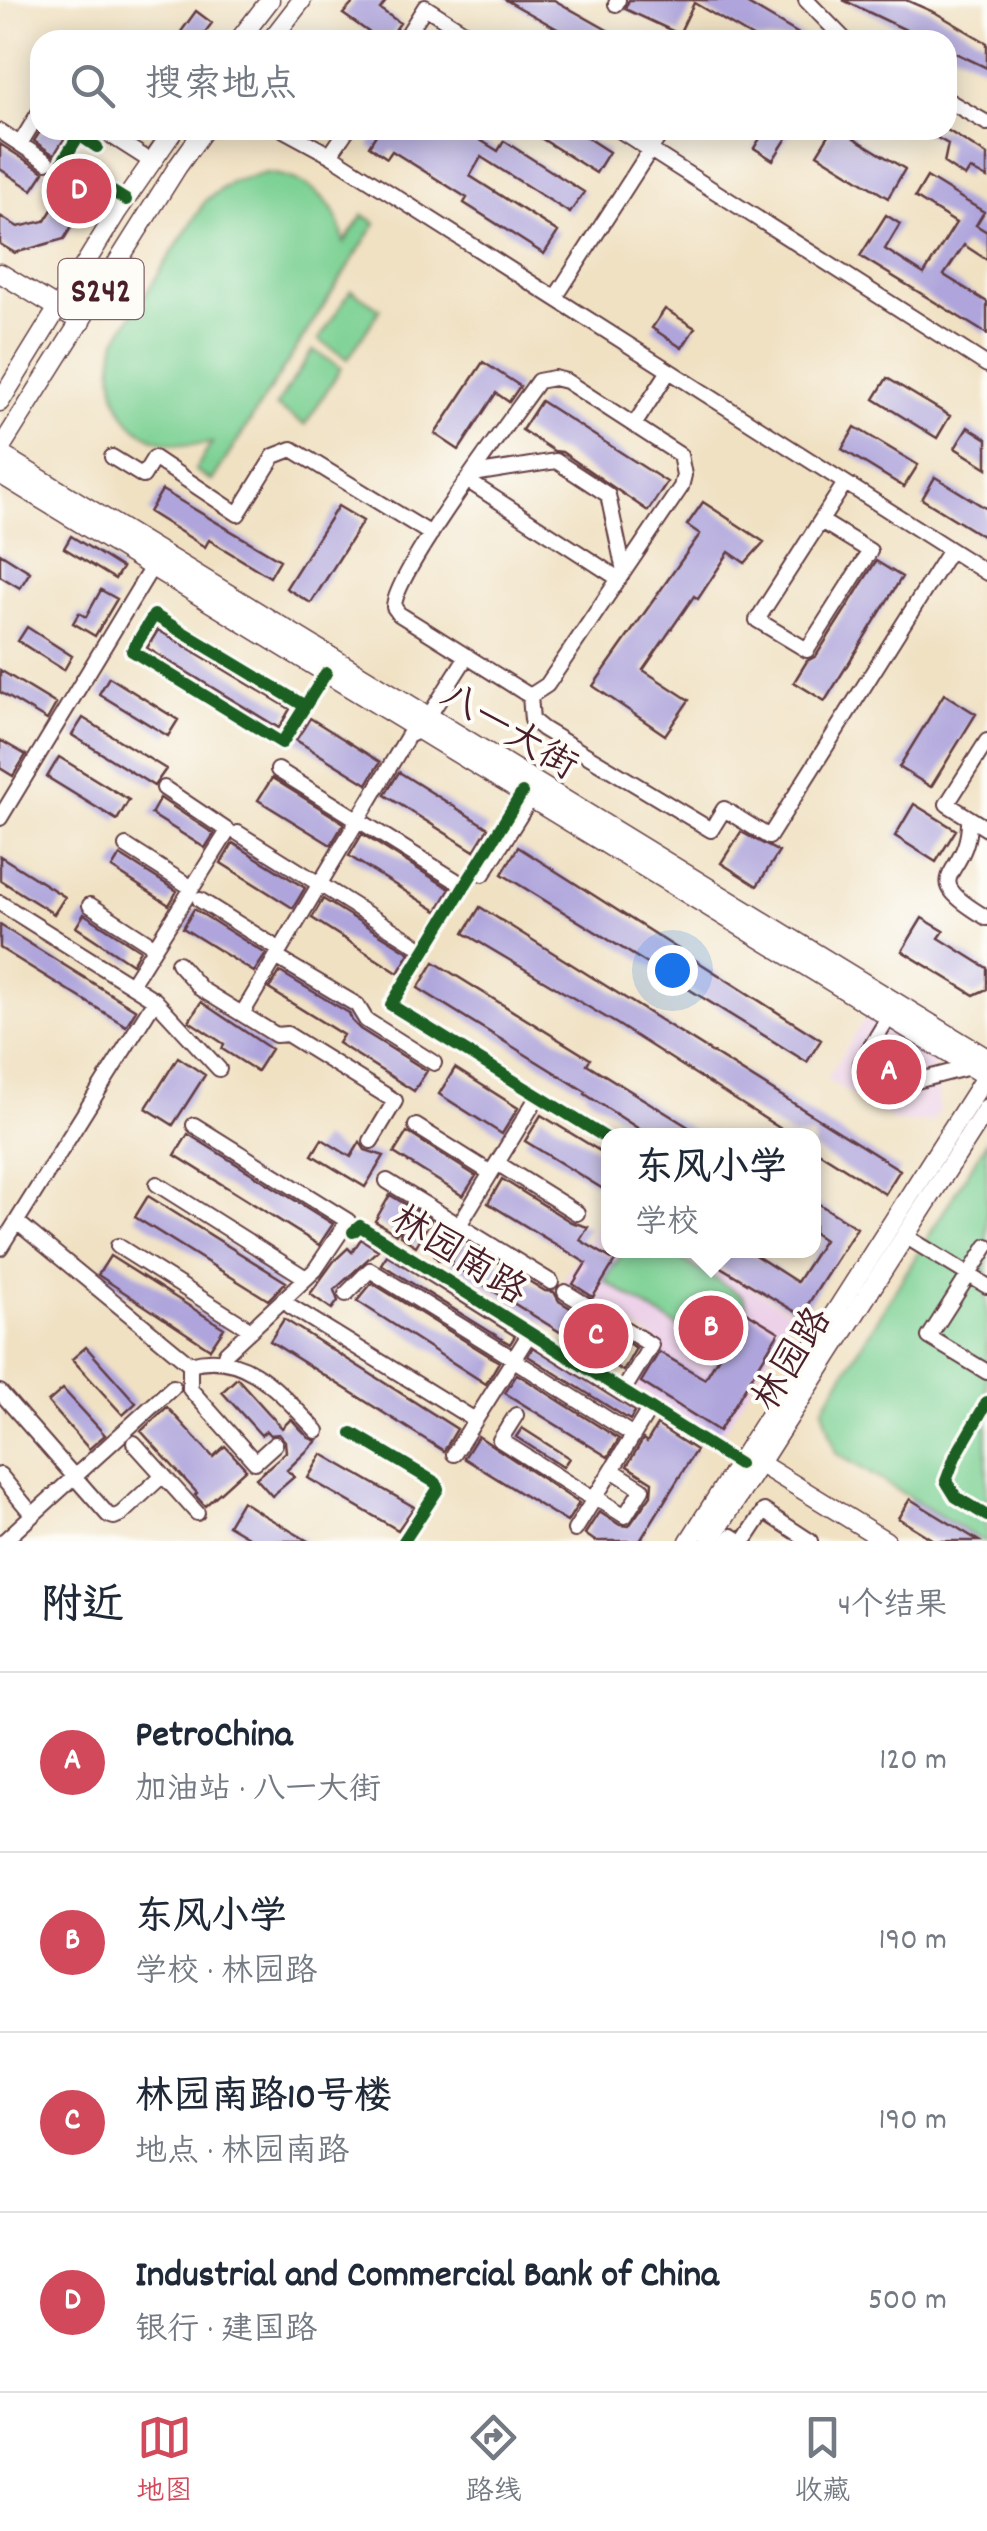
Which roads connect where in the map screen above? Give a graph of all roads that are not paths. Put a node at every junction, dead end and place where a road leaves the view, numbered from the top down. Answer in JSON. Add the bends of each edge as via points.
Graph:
{"nodes":[{"id":1,"x":270,"y":0,"type":"edge"},
{"id":2,"x":302,"y":0,"type":"edge"},
{"id":3,"x":806,"y":0,"type":"edge"},
{"id":4,"x":248,"y":30,"type":"edge"},
{"id":5,"x":279,"y":30,"type":"edge"},
{"id":6,"x":410,"y":30,"type":"edge"},
{"id":7,"x":461,"y":30,"type":"edge"},
{"id":8,"x":834,"y":30,"type":"edge"},
{"id":9,"x":957,"y":106,"type":"edge"},
{"id":10,"x":987,"y":123,"type":"edge"},
{"id":11,"x":30,"y":128,"type":"edge"},
{"id":12,"x":0,"y":131,"type":"edge"},
{"id":13,"x":76,"y":140,"type":"edge"},
{"id":14,"x":87,"y":140,"type":"edge"},
{"id":15,"x":118,"y":140,"type":"edge"},
{"id":16,"x":167,"y":140,"type":"edge"},
{"id":17,"x":197,"y":140,"type":"edge"},
{"id":18,"x":302,"y":140,"type":"edge"},
{"id":19,"x":340,"y":140,"type":"edge"},
{"id":20,"x":634,"y":140,"type":"edge"},
{"id":21,"x":656,"y":140,"type":"edge"},
{"id":22,"x":20,"y":144,"type":"junction"},
{"id":23,"x":98,"y":147,"type":"dead end"},
{"id":24,"x":650,"y":150,"type":"junction"},
{"id":25,"x":330,"y":155,"type":"junction"},
{"id":26,"x":47,"y":162,"type":"dead end"},
{"id":27,"x":152,"y":162,"type":"junction"},
{"id":28,"x":126,"y":200,"type":"junction"},
{"id":29,"x":0,"y":273,"type":"edge"},
{"id":30,"x":555,"y":298,"type":"junction"},
{"id":31,"x":58,"y":308,"type":"junction"},
{"id":32,"x":81,"y":322,"type":"junction"},
{"id":33,"x":987,"y":364,"type":"edge"},
{"id":34,"x":669,"y":371,"type":"junction"},
{"id":35,"x":0,"y":402,"type":"edge"},
{"id":36,"x":634,"y":424,"type":"junction"},
{"id":37,"x":0,"y":452,"type":"edge"},
{"id":38,"x":112,"y":458,"type":"dead end"},
{"id":39,"x":0,"y":474,"type":"edge"},
{"id":40,"x":471,"y":478,"type":"junction"},
{"id":41,"x":845,"y":483,"type":"junction"},
{"id":42,"x":820,"y":521,"type":"junction"},
{"id":43,"x":431,"y":534,"type":"junction"},
{"id":44,"x":950,"y":550,"type":"junction"},
{"id":45,"x":157,"y":560,"type":"junction"},
{"id":46,"x":987,"y":574,"type":"edge"},
{"id":47,"x":622,"y":575,"type":"junction"},
{"id":48,"x":467,"y":656,"type":"junction"},
{"id":49,"x":326,"y":673,"type":"junction"},
{"id":50,"x":530,"y":696,"type":"junction"},
{"id":51,"x":305,"y":706,"type":"junction"},
{"id":52,"x":424,"y":724,"type":"junction"},
{"id":53,"x":987,"y":741,"type":"edge"},
{"id":54,"x":278,"y":770,"type":"dead end"},
{"id":55,"x":164,"y":788,"type":"dead end"},
{"id":56,"x":526,"y":795,"type":"junction"},
{"id":57,"x":0,"y":818,"type":"edge"},
{"id":58,"x":969,"y":818,"type":"junction"},
{"id":59,"x":358,"y":820,"type":"junction"},
{"id":60,"x":987,"y":829,"type":"edge"},
{"id":61,"x":238,"y":833,"type":"dead end"},
{"id":62,"x":126,"y":846,"type":"dead end"},
{"id":63,"x":455,"y":880,"type":"dead end"},
{"id":64,"x":320,"y":884,"type":"junction"},
{"id":65,"x":196,"y":894,"type":"junction"},
{"id":66,"x":0,"y":903,"type":"edge"},
{"id":67,"x":90,"y":905,"type":"dead end"},
{"id":68,"x":987,"y":918,"type":"edge"},
{"id":69,"x":416,"y":944,"type":"dead end"},
{"id":70,"x":155,"y":947,"type":"junction"},
{"id":71,"x":435,"y":952,"type":"dead end"},
{"id":72,"x":278,"y":953,"type":"junction"},
{"id":73,"x":178,"y":963,"type":"dead end"},
{"id":74,"x":131,"y":984,"type":"junction"},
{"id":75,"x":155,"y":1000,"type":"junction"},
{"id":76,"x":893,"y":1010,"type":"junction"},
{"id":77,"x":242,"y":1014,"type":"junction"},
{"id":78,"x":434,"y":1064,"type":"dead end"},
{"id":79,"x":983,"y":1067,"type":"edge"},
{"id":80,"x":219,"y":1069,"type":"dead end"},
{"id":81,"x":538,"y":1096,"type":"junction"},
{"id":82,"x":987,"y":1108,"type":"edge"},
{"id":83,"x":194,"y":1125,"type":"dead end"},
{"id":84,"x":416,"y":1126,"type":"dead end"},
{"id":85,"x":601,"y":1135,"type":"edge"},
{"id":86,"x":371,"y":1140,"type":"dead end"},
{"id":87,"x":494,"y":1168,"type":"junction"},
{"id":88,"x":386,"y":1181,"type":"dead end"},
{"id":89,"x":156,"y":1184,"type":"dead end"},
{"id":90,"x":577,"y":1213,"type":"dead end"},
{"id":91,"x":16,"y":1222,"type":"junction"},
{"id":92,"x":459,"y":1225,"type":"junction"},
{"id":93,"x":353,"y":1232,"type":"dead end"},
{"id":94,"x":906,"y":1236,"type":"junction"},
{"id":95,"x":118,"y":1246,"type":"dead end"},
{"id":96,"x":987,"y":1246,"type":"edge"},
{"id":97,"x":0,"y":1248,"type":"edge"},
{"id":98,"x":442,"y":1253,"type":"dead end"},
{"id":99,"x":968,"y":1275,"type":"junction"},
{"id":100,"x":306,"y":1278,"type":"junction"},
{"id":101,"x":551,"y":1282,"type":"dead end"},
{"id":102,"x":987,"y":1286,"type":"edge"},
{"id":103,"x":565,"y":1292,"type":"dead end"},
{"id":104,"x":346,"y":1294,"type":"dead end"},
{"id":105,"x":290,"y":1306,"type":"dead end"},
{"id":106,"x":251,"y":1330,"type":"junction"},
{"id":107,"x":530,"y":1333,"type":"junction"},
{"id":108,"x":224,"y":1360,"type":"junction"},
{"id":109,"x":516,"y":1361,"type":"junction"},
{"id":110,"x":190,"y":1364,"type":"junction"},
{"id":111,"x":987,"y":1372,"type":"edge"},
{"id":112,"x":173,"y":1388,"type":"dead end"},
{"id":113,"x":0,"y":1392,"type":"edge"},
{"id":114,"x":623,"y":1392,"type":"junction"},
{"id":115,"x":987,"y":1402,"type":"edge"},
{"id":116,"x":650,"y":1408,"type":"junction"},
{"id":117,"x":516,"y":1415,"type":"dead end"},
{"id":118,"x":474,"y":1420,"type":"junction"},
{"id":119,"x":317,"y":1431,"type":"dead end"},
{"id":120,"x":352,"y":1433,"type":"dead end"},
{"id":121,"x":633,"y":1435,"type":"junction"},
{"id":122,"x":134,"y":1443,"type":"dead end"},
{"id":123,"x":275,"y":1444,"type":"dead end"},
{"id":124,"x":454,"y":1454,"type":"dead end"},
{"id":125,"x":748,"y":1461,"type":"junction"},
{"id":126,"x":612,"y":1470,"type":"junction"},
{"id":127,"x":0,"y":1475,"type":"edge"},
{"id":128,"x":73,"y":1475,"type":"junction"},
{"id":129,"x":163,"y":1475,"type":"junction"},
{"id":130,"x":594,"y":1498,"type":"junction"},
{"id":131,"x":32,"y":1514,"type":"junction"},
{"id":132,"x":197,"y":1514,"type":"dead end"},
{"id":133,"x":987,"y":1516,"type":"edge"},
{"id":134,"x":574,"y":1530,"type":"dead end"},
{"id":135,"x":873,"y":1538,"type":"edge"},
{"id":136,"x":744,"y":1539,"type":"edge"},
{"id":137,"x":698,"y":1540,"type":"edge"},
{"id":138,"x":4,"y":1541,"type":"edge"},
{"id":139,"x":404,"y":1541,"type":"edge"},
{"id":140,"x":728,"y":1541,"type":"edge"},
{"id":141,"x":810,"y":1541,"type":"edge"}],
"edges":[{"from":1,"to":4,"type":"main road"},
{"from":2,"to":5,"type":"main road"},
{"from":3,"to":8,"type":"street"},
{"from":6,"to":7,"type":"street","via":[[425,7]]},
{"from":9,"to":10,"type":"street"},
{"from":11,"to":22,"type":"street"},
{"from":12,"to":22,"type":"street"},
{"from":13,"to":28,"type":"street","via":[[62,160]]},
{"from":14,"to":23,"type":"street"},
{"from":15,"to":27,"type":"street"},
{"from":16,"to":27,"type":"main road","number":"S242"},
{"from":17,"to":32,"type":"main road","number":"S242"},
{"from":18,"to":25,"type":"street"},
{"from":19,"to":25,"type":"street"},
{"from":20,"to":24,"type":"street"},
{"from":21,"to":24,"type":"street"},
{"from":22,"to":26,"type":"street"},
{"from":24,"to":30,"type":"street"},
{"from":24,"to":33,"type":"street"},
{"from":25,"to":30,"type":"street"},
{"from":27,"to":28,"type":"main road","number":"S242"},
{"from":28,"to":31,"type":"main road","number":"S242"},
{"from":29,"to":31,"type":"main road"},
{"from":30,"to":34,"type":"street"},
{"from":31,"to":32,"type":"main road"},
{"from":31,"to":35,"type":"main road","number":"S242"},
{"from":32,"to":37,"type":"main road","number":"S242"},
{"from":34,"to":36,"type":"street"},
{"from":34,"to":41,"type":"street"},
{"from":36,"to":40,"type":"street","via":[[566,382],[546,378]]},
{"from":36,"to":47,"type":"street","via":[[680,456],[684,475]]},
{"from":37,"to":45,"type":"main road","name":"八一大街"},
{"from":38,"to":43,"type":"street","via":[[143,476],[154,458],[238,514],[274,456],[292,449]]},
{"from":39,"to":45,"type":"main road","name":"八一大街"},
{"from":40,"to":43,"type":"street"},
{"from":40,"to":47,"type":"street"},
{"from":40,"to":47,"type":"street","via":[[556,461],[608,495]]},
{"from":41,"to":42,"type":"street"},
{"from":41,"to":44,"type":"street"},
{"from":42,"to":42,"type":"street","via":[[757,620],[807,650],[870,550]]},
{"from":43,"to":48,"type":"street","via":[[396,590],[394,606]]},
{"from":44,"to":46,"type":"street"},
{"from":44,"to":50,"type":"street","via":[[769,837],[724,808],[711,830],[543,729],[532,720]]},
{"from":45,"to":49,"type":"main road","name":"八一大街"},
{"from":45,"to":52,"type":"main road","name":"八一大街"},
{"from":45,"to":57,"type":"street"},
{"from":47,"to":50,"type":"street","via":[[547,686]]},
{"from":48,"to":50,"type":"street"},
{"from":48,"to":52,"type":"street"},
{"from":49,"to":51,"type":"street"},
{"from":49,"to":52,"type":"main road","name":"八一大街"},
{"from":51,"to":51,"type":"street","via":[[282,743],[132,651],[154,614]]},
{"from":52,"to":56,"type":"main road","name":"八一大街"},
{"from":52,"to":59,"type":"street","via":[[408,736]]},
{"from":52,"to":76,"type":"main road","name":"八一大街"},
{"from":53,"to":58,"type":"street","via":[[947,804]]},
{"from":54,"to":59,"type":"street"},
{"from":55,"to":65,"type":"street","via":[[228,831]]},
{"from":56,"to":71,"type":"street"},
{"from":56,"to":76,"type":"main road","name":"八一大街"},
{"from":56,"to":81,"type":"street","via":[[391,1005]]},
{"from":58,"to":60,"type":"street"},
{"from":58,"to":68,"type":"street","via":[[967,848],[948,888]]},
{"from":59,"to":63,"type":"street"},
{"from":59,"to":64,"type":"street"},
{"from":61,"to":64,"type":"street"},
{"from":62,"to":65,"type":"street"},
{"from":64,"to":69,"type":"street"},
{"from":64,"to":72,"type":"street"},
{"from":65,"to":70,"type":"street"},
{"from":65,"to":72,"type":"street"},
{"from":66,"to":74,"type":"street"},
{"from":67,"to":70,"type":"street"},
{"from":70,"to":74,"type":"street"},
{"from":72,"to":77,"type":"street"},
{"from":72,"to":78,"type":"street"},
{"from":73,"to":77,"type":"street","via":[[201,989]]},
{"from":74,"to":75,"type":"street"},
{"from":75,"to":80,"type":"street"},
{"from":75,"to":91,"type":"street"},
{"from":76,"to":79,"type":"main road","name":"八一大街"},
{"from":76,"to":79,"type":"street","via":[[861,1063],[897,1086]]},
{"from":77,"to":86,"type":"street","via":[[288,1034],[395,1101]]},
{"from":79,"to":125,"type":"main road","name":"林园路"},
{"from":81,"to":85,"type":"street"},
{"from":81,"to":87,"type":"street"},
{"from":82,"to":94,"type":"main road","name":"林园路"},
{"from":83,"to":100,"type":"street","via":[[348,1221]]},
{"from":84,"to":87,"type":"street"},
{"from":87,"to":90,"type":"street"},
{"from":87,"to":92,"type":"street"},
{"from":88,"to":92,"type":"street"},
{"from":89,"to":100,"type":"street"},
{"from":91,"to":97,"type":"street"},
{"from":91,"to":110,"type":"street"},
{"from":92,"to":98,"type":"street"},
{"from":92,"to":101,"type":"street"},
{"from":93,"to":107,"type":"street","name":"林园南路","via":[[360,1226]]},
{"from":94,"to":99,"type":"street"},
{"from":94,"to":125,"type":"main road","name":"林园路"},
{"from":95,"to":106,"type":"street"},
{"from":96,"to":99,"type":"street"},
{"from":99,"to":102,"type":"street"},
{"from":99,"to":111,"type":"street","via":[[930,1337]]},
{"from":100,"to":106,"type":"street"},
{"from":103,"to":114,"type":"street","via":[[651,1346]]},
{"from":104,"to":109,"type":"street","via":[[370,1270]]},
{"from":105,"to":118,"type":"street"},
{"from":106,"to":108,"type":"street"},
{"from":107,"to":109,"type":"street"},
{"from":107,"to":114,"type":"street","name":"林园南路"},
{"from":108,"to":110,"type":"street"},
{"from":108,"to":119,"type":"street","via":[[264,1379]]},
{"from":109,"to":118,"type":"street"},
{"from":109,"to":121,"type":"street"},
{"from":110,"to":123,"type":"street","via":[[190,1389],[255,1462]]},
{"from":112,"to":128,"type":"street"},
{"from":113,"to":128,"type":"street"},
{"from":114,"to":116,"type":"street","name":"林园南路"},
{"from":115,"to":133,"type":"street","via":[[946,1481],[956,1497]]},
{"from":116,"to":121,"type":"street"},
{"from":116,"to":125,"type":"street","name":"林园南路"},
{"from":117,"to":130,"type":"street","via":[[500,1440]]},
{"from":118,"to":124,"type":"street"},
{"from":120,"to":139,"type":"street","via":[[436,1484],[430,1506]]},
{"from":121,"to":126,"type":"street"},
{"from":122,"to":129,"type":"street"},
{"from":125,"to":135,"type":"main road"},
{"from":125,"to":137,"type":"main road","name":"林园路"},
{"from":126,"to":130,"type":"street"},
{"from":126,"to":130,"type":"street","via":[[642,1489],[625,1516]]},
{"from":127,"to":131,"type":"street"},
{"from":128,"to":129,"type":"street","via":[[114,1517]]},
{"from":128,"to":131,"type":"street"},
{"from":129,"to":132,"type":"street"},
{"from":130,"to":134,"type":"street"},
{"from":131,"to":138,"type":"street"},
{"from":136,"to":140,"type":"street"},
{"from":136,"to":141,"type":"street","via":[[764,1511]]}]}
